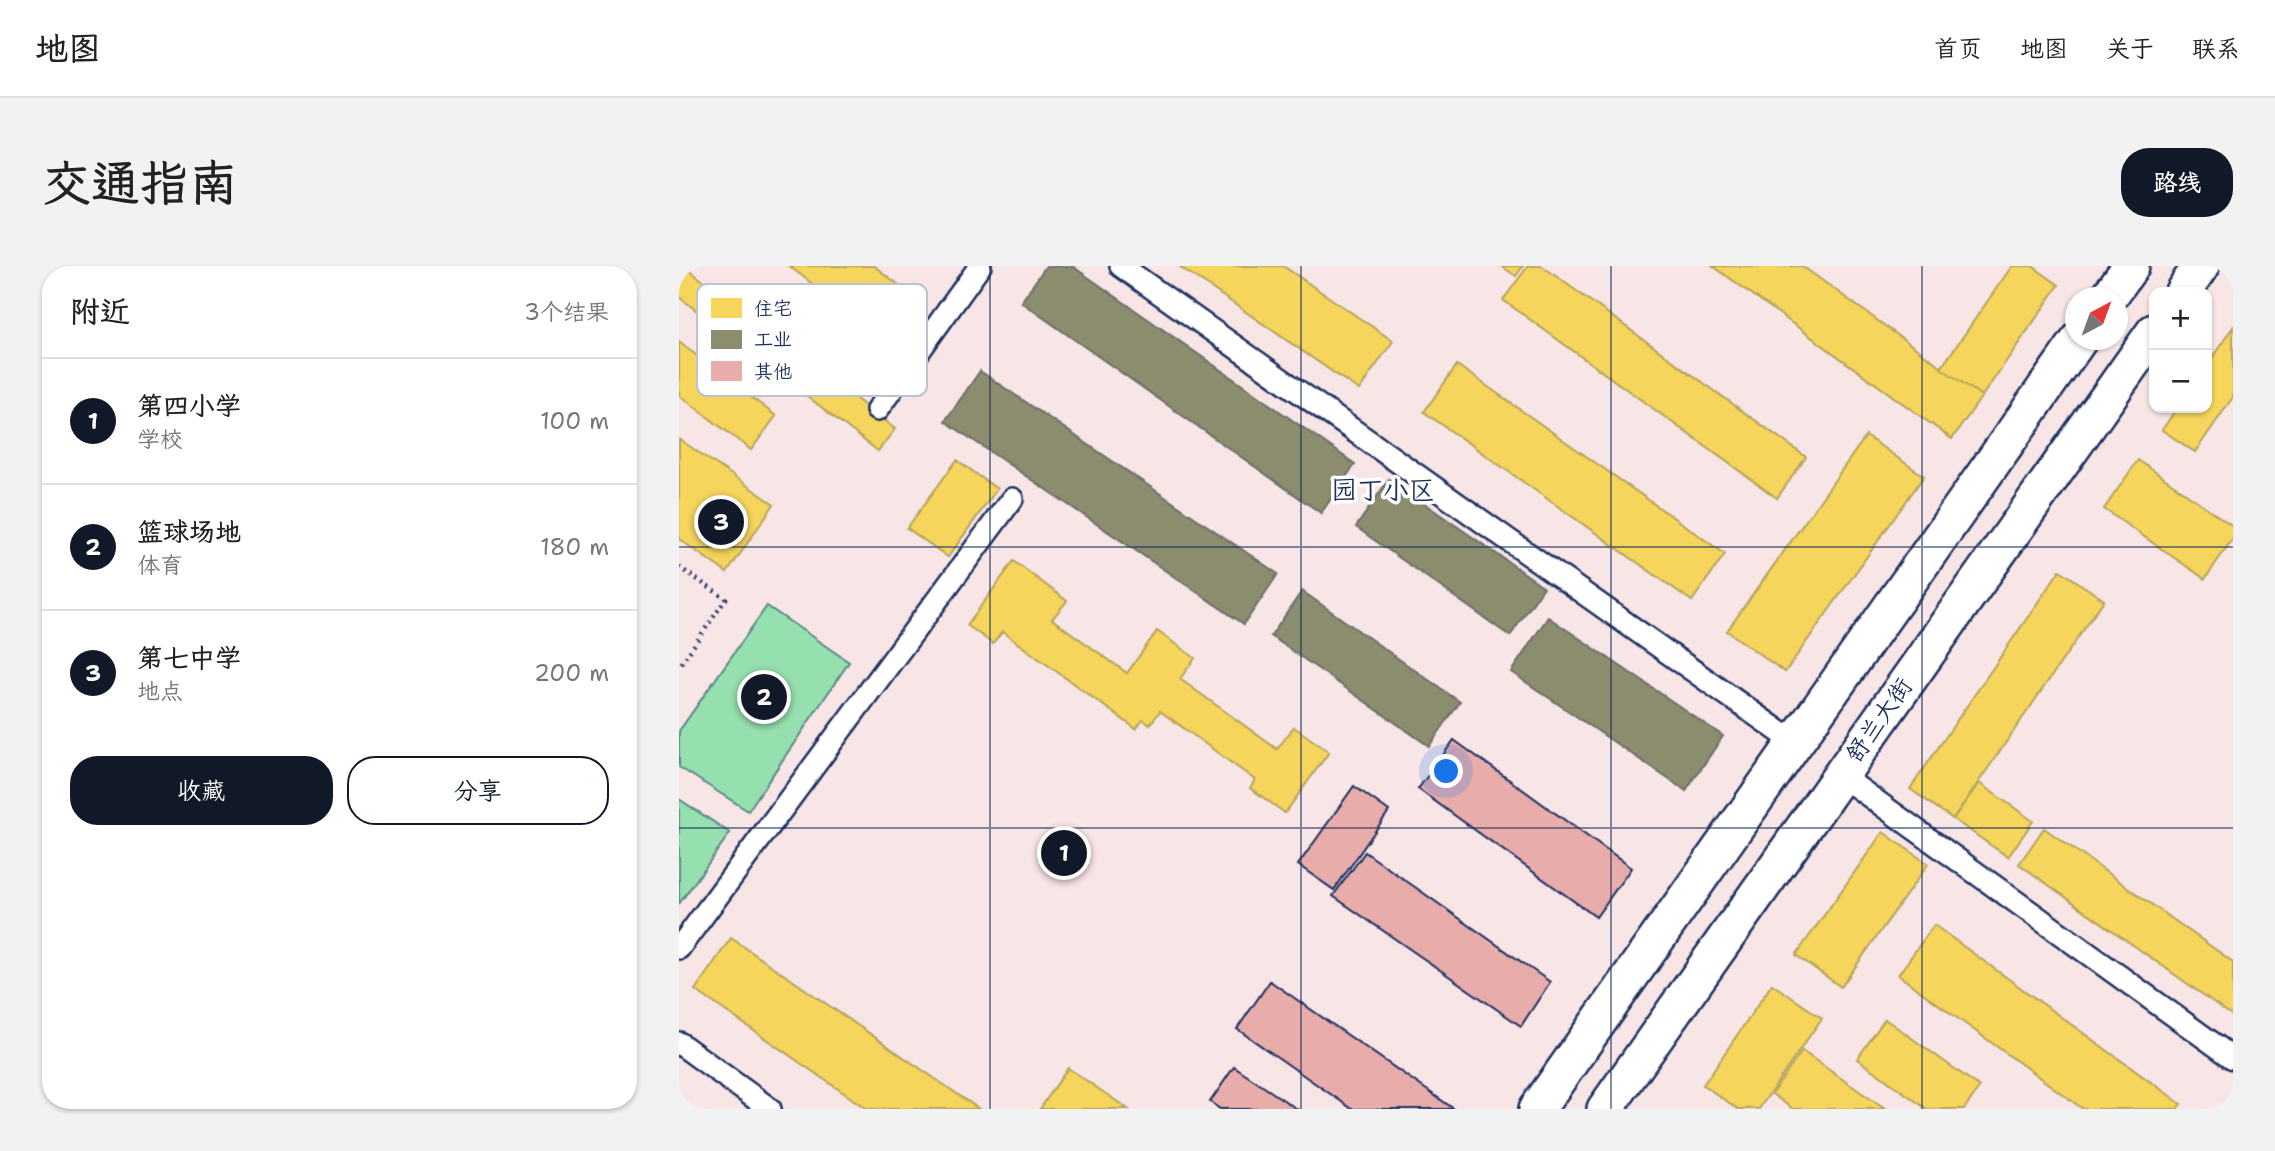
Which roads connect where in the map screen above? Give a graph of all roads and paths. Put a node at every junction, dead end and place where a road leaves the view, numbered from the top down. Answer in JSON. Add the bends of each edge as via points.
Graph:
{"nodes":[{"id":1,"x":980,"y":266,"type":"edge"},
{"id":2,"x":1121,"y":266,"type":"edge"},
{"id":3,"x":2130,"y":266,"type":"edge"},
{"id":4,"x":2201,"y":266,"type":"edge"},
{"id":5,"x":2116,"y":287,"type":"edge"},
{"id":6,"x":2186,"y":287,"type":"edge"},
{"id":7,"x":2149,"y":339,"type":"edge"},
{"id":8,"x":927,"y":340,"type":"edge"},
{"id":9,"x":2072,"y":350,"type":"edge"},
{"id":10,"x":887,"y":396,"type":"edge"},
{"id":11,"x":877,"y":410,"type":"dead end"},
{"id":12,"x":1012,"y":499,"type":"dead end"},
{"id":13,"x":679,"y":567,"type":"edge"},
{"id":14,"x":679,"y":667,"type":"edge"},
{"id":15,"x":1794,"y":742,"type":"junction"},
{"id":16,"x":1840,"y":775,"type":"junction"},
{"id":17,"x":679,"y":948,"type":"edge"},
{"id":18,"x":679,"y":1043,"type":"edge"},
{"id":19,"x":2233,"y":1058,"type":"edge"},
{"id":20,"x":771,"y":1109,"type":"edge"},
{"id":21,"x":1537,"y":1109,"type":"edge"},
{"id":22,"x":1605,"y":1109,"type":"edge"}],
"edges":[{"from":1,"to":8,"type":"street"},
{"from":2,"to":15,"type":"street"},
{"from":3,"to":5,"type":"main road"},
{"from":4,"to":6,"type":"main road"},
{"from":7,"to":16,"type":"main road","name":"舒兰大街"},
{"from":9,"to":15,"type":"main road"},
{"from":10,"to":11,"type":"street"},
{"from":12,"to":17,"type":"street"},
{"from":13,"to":14,"type":"path","via":[[726,598]]},
{"from":15,"to":21,"type":"main road"},
{"from":16,"to":19,"type":"street"},
{"from":16,"to":22,"type":"main road","name":"舒兰大街"},
{"from":18,"to":20,"type":"street"}]}
